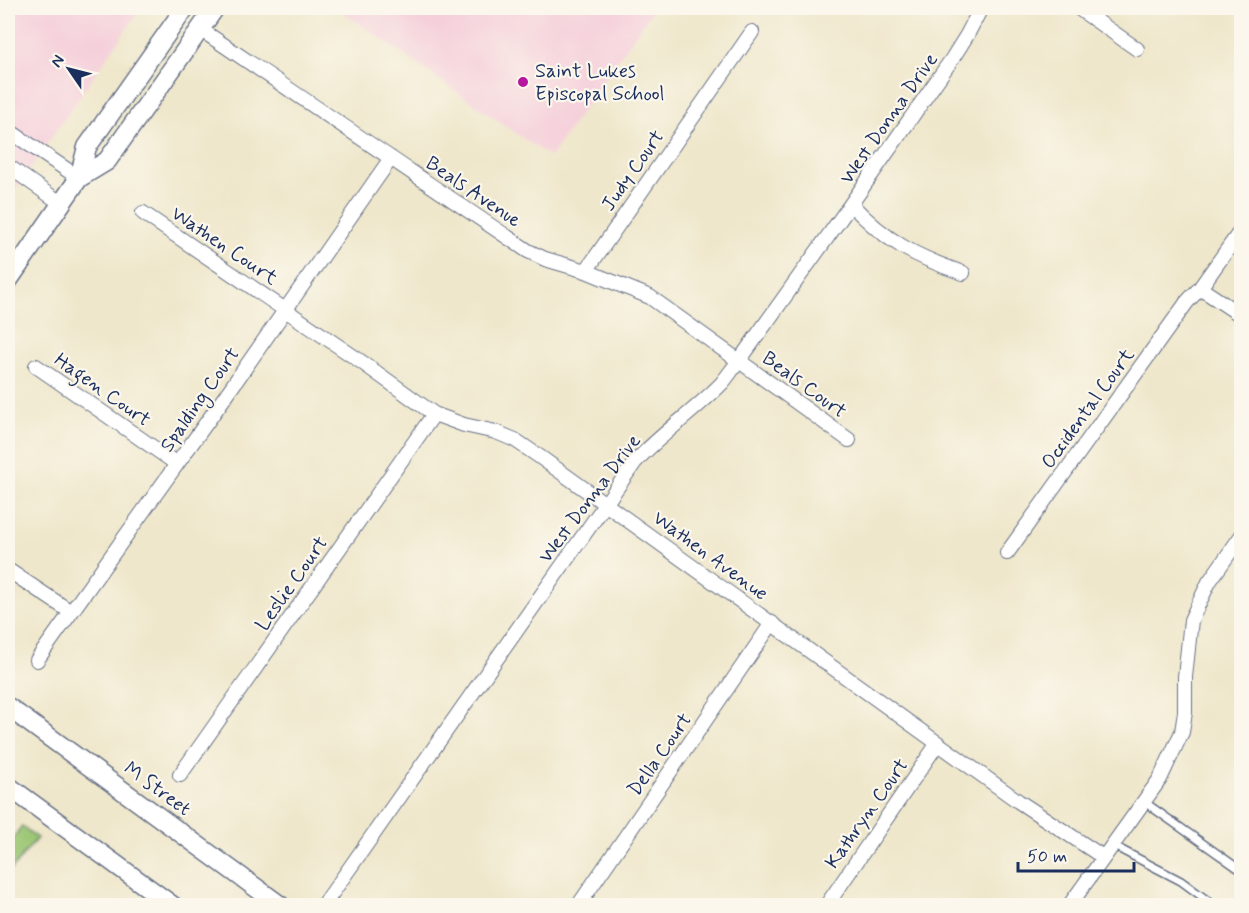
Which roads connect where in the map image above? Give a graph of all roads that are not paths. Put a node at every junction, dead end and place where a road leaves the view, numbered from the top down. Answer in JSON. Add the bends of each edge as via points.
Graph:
{"nodes":[{"id":1,"x":185,"y":8,"type":"edge"},
{"id":2,"x":215,"y":8,"type":"edge"},
{"id":3,"x":981,"y":8,"type":"edge"},
{"id":4,"x":1078,"y":8,"type":"edge"},
{"id":5,"x":200,"y":29,"type":"junction"},
{"id":6,"x":752,"y":32,"type":"dead end"},
{"id":7,"x":1137,"y":49,"type":"dead end"},
{"id":8,"x":8,"y":130,"type":"edge"},
{"id":9,"x":391,"y":158,"type":"junction"},
{"id":10,"x":8,"y":166,"type":"edge"},
{"id":11,"x":79,"y":178,"type":"junction"},
{"id":12,"x":62,"y":204,"type":"junction"},
{"id":13,"x":851,"y":204,"type":"junction"},
{"id":14,"x":143,"y":213,"type":"dead end"},
{"id":15,"x":1242,"y":229,"type":"edge"},
{"id":16,"x":586,"y":271,"type":"junction"},
{"id":17,"x":963,"y":273,"type":"dead end"},
{"id":18,"x":8,"y":281,"type":"edge"},
{"id":19,"x":1200,"y":288,"type":"junction"},
{"id":20,"x":285,"y":309,"type":"junction"},
{"id":21,"x":1242,"y":316,"type":"edge"},
{"id":22,"x":739,"y":361,"type":"junction"},
{"id":23,"x":36,"y":366,"type":"dead end"},
{"id":24,"x":434,"y":414,"type":"junction"},
{"id":25,"x":849,"y":440,"type":"dead end"},
{"id":26,"x":177,"y":464,"type":"junction"},
{"id":27,"x":606,"y":503,"type":"junction"},
{"id":28,"x":1242,"y":536,"type":"edge"},
{"id":29,"x":1007,"y":553,"type":"dead end"},
{"id":30,"x":8,"y":570,"type":"edge"},
{"id":31,"x":71,"y":612,"type":"junction"},
{"id":32,"x":772,"y":623,"type":"junction"},
{"id":33,"x":37,"y":660,"type":"dead end"},
{"id":34,"x":8,"y":707,"type":"edge"},
{"id":35,"x":938,"y":743,"type":"junction"},
{"id":36,"x":180,"y":775,"type":"dead end"},
{"id":37,"x":8,"y":786,"type":"edge"},
{"id":38,"x":1143,"y":801,"type":"junction"},
{"id":39,"x":1112,"y":845,"type":"junction"},
{"id":40,"x":1103,"y":857,"type":"junction"},
{"id":41,"x":1242,"y":871,"type":"edge"},
{"id":42,"x":173,"y":906,"type":"edge"},
{"id":43,"x":282,"y":906,"type":"edge"},
{"id":44,"x":323,"y":906,"type":"edge"},
{"id":45,"x":578,"y":906,"type":"edge"},
{"id":46,"x":825,"y":906,"type":"edge"},
{"id":47,"x":1069,"y":906,"type":"edge"},
{"id":48,"x":1215,"y":906,"type":"edge"}],
"edges":[{"from":1,"to":11,"type":"main road","via":[[87,147]]},
{"from":2,"to":5,"type":"main road"},
{"from":3,"to":13,"type":"street","name":"West Donna Drive","via":[[952,59]]},
{"from":4,"to":7,"type":"street"},
{"from":5,"to":9,"type":"street","name":"Beals Avenue"},
{"from":5,"to":11,"type":"main road","via":[[107,161]]},
{"from":6,"to":16,"type":"street","name":"Judy Court"},
{"from":8,"to":11,"type":"street"},
{"from":9,"to":16,"type":"street","name":"Beals Avenue","via":[[528,251]]},
{"from":9,"to":20,"type":"street","name":"Spalding Court"},
{"from":10,"to":12,"type":"street"},
{"from":11,"to":12,"type":"main road"},
{"from":12,"to":18,"type":"main road"},
{"from":13,"to":17,"type":"street","via":[[897,244]]},
{"from":13,"to":22,"type":"street","name":"West Donna Drive"},
{"from":14,"to":20,"type":"street","name":"Wathen Court"},
{"from":15,"to":19,"type":"street","name":"Occidental Court"},
{"from":16,"to":22,"type":"street","name":"Beals Avenue","via":[[650,297]]},
{"from":19,"to":21,"type":"street"},
{"from":19,"to":29,"type":"street","name":"Occidental Court"},
{"from":20,"to":24,"type":"street","name":"Wathen Avenue"},
{"from":20,"to":26,"type":"street","name":"Spalding Court"},
{"from":22,"to":25,"type":"street","name":"Beals Court"},
{"from":22,"to":27,"type":"street","name":"West Donna Drive","via":[[723,382],[649,446]]},
{"from":23,"to":26,"type":"street","name":"Hagen Court"},
{"from":24,"to":27,"type":"street","name":"Wathen Avenue","via":[[515,441]]},
{"from":24,"to":36,"type":"street","name":"Leslie Court"},
{"from":26,"to":31,"type":"street","name":"Spalding Court"},
{"from":27,"to":32,"type":"street","name":"Wathen Avenue"},
{"from":27,"to":44,"type":"street","name":"West Donna Drive"},
{"from":28,"to":38,"type":"street","via":[[1209,582],[1191,620],[1182,732],[1160,779]]},
{"from":30,"to":31,"type":"street"},
{"from":31,"to":33,"type":"street","name":"Spalding Court"},
{"from":32,"to":35,"type":"street","name":"Wathen Avenue"},
{"from":32,"to":45,"type":"street","name":"Della Court"},
{"from":34,"to":43,"type":"main road","name":"M Street"},
{"from":35,"to":40,"type":"street","name":"Wathen Avenue"},
{"from":35,"to":46,"type":"street","name":"Kathryn Court"},
{"from":37,"to":42,"type":"main road"},
{"from":38,"to":39,"type":"street"},
{"from":38,"to":41,"type":"lane"},
{"from":39,"to":40,"type":"street"},
{"from":39,"to":48,"type":"lane","via":[[1181,881]]},
{"from":40,"to":47,"type":"street"}]}
